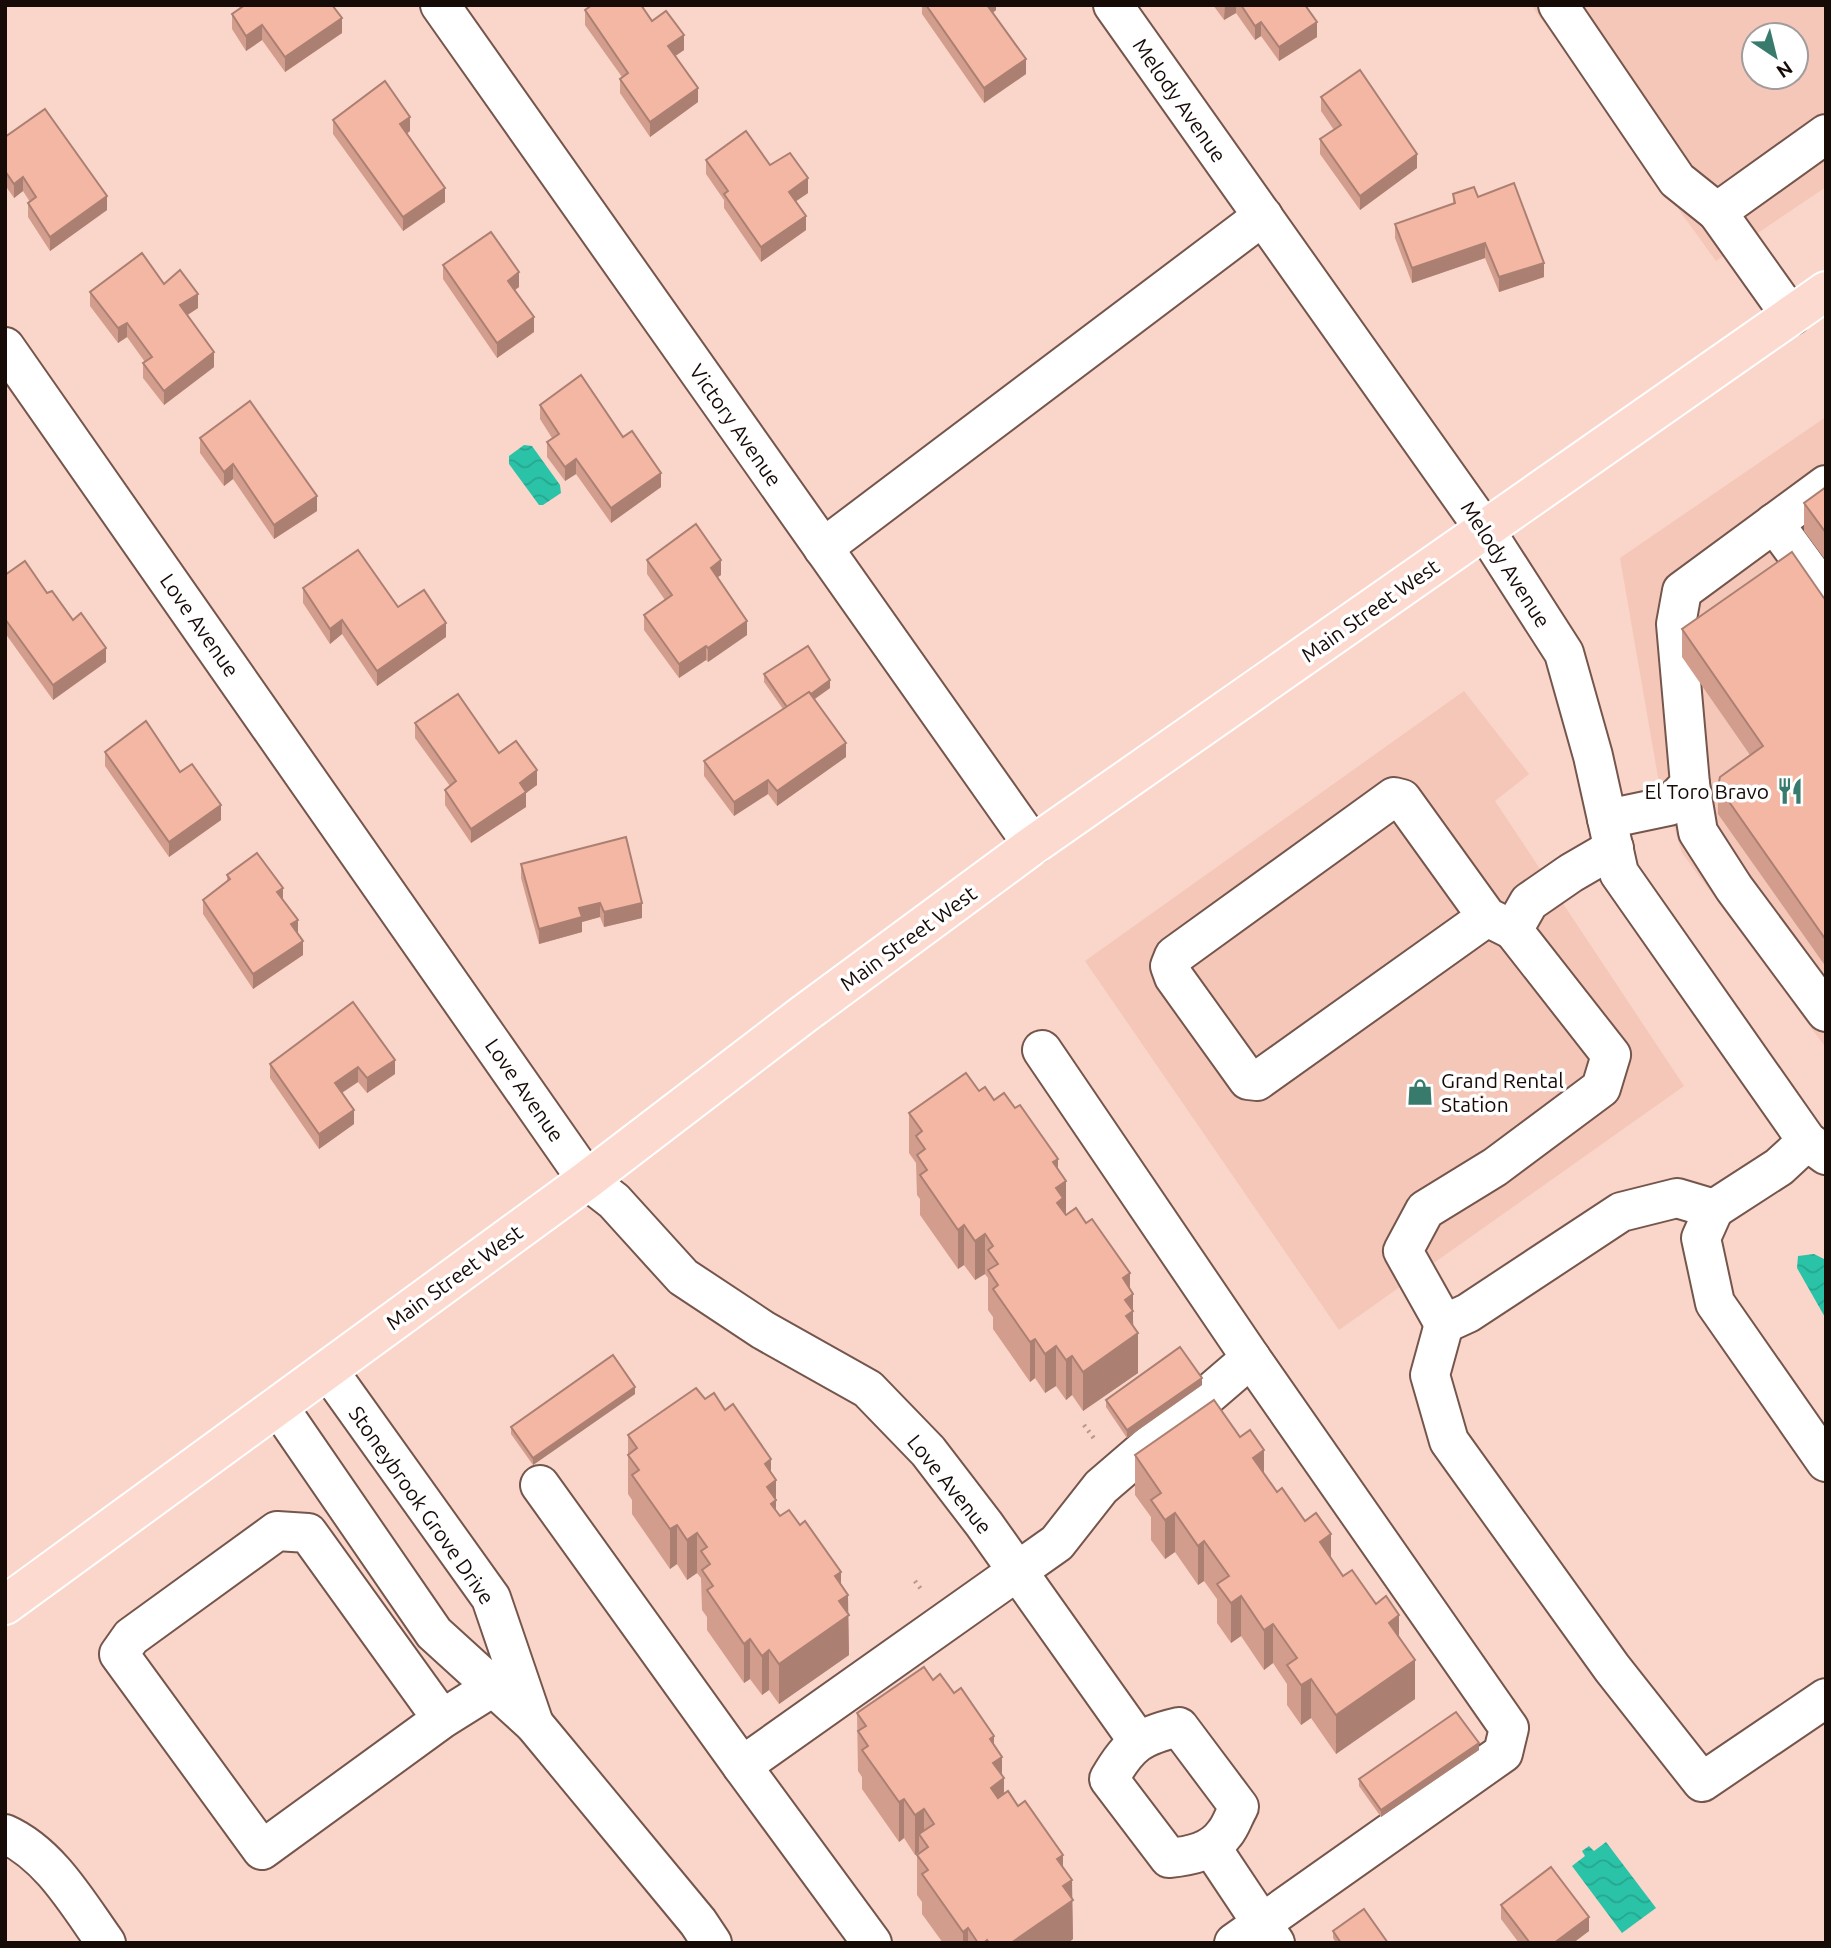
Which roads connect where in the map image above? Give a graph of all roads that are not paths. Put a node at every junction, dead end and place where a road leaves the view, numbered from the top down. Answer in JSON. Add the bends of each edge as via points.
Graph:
{"nodes":[{"id":1,"x":440,"y":5,"type":"edge"},
{"id":2,"x":1112,"y":5,"type":"edge"},
{"id":3,"x":1558,"y":5,"type":"edge"},
{"id":4,"x":1826,"y":134,"type":"edge"},
{"id":5,"x":1717,"y":212,"type":"junction"},
{"id":6,"x":1263,"y":216,"type":"junction"},
{"id":7,"x":1826,"y":291,"type":"edge"},
{"id":8,"x":1791,"y":316,"type":"junction"},
{"id":9,"x":5,"y":347,"type":"edge"},
{"id":10,"x":1826,"y":485,"type":"edge"},
{"id":11,"x":1774,"y":523,"type":"junction"},
{"id":12,"x":1485,"y":530,"type":"junction"},
{"id":13,"x":823,"y":548,"type":"junction"},
{"id":14,"x":1826,"y":594,"type":"edge"},
{"id":15,"x":1690,"y":784,"type":"junction"},
{"id":16,"x":1610,"y":834,"type":"junction"},
{"id":17,"x":1033,"y":845,"type":"junction"},
{"id":18,"x":1500,"y":923,"type":"junction"},
{"id":19,"x":1826,"y":1012,"type":"edge"},
{"id":20,"x":1042,"y":1050,"type":"dead end"},
{"id":21,"x":1816,"y":1148,"type":"edge"},
{"id":22,"x":587,"y":1180,"type":"junction"},
{"id":23,"x":1714,"y":1209,"type":"junction"},
{"id":24,"x":1444,"y":1324,"type":"junction"},
{"id":25,"x":1251,"y":1358,"type":"junction"},
{"id":26,"x":328,"y":1370,"type":"junction"},
{"id":27,"x":278,"y":1406,"type":"junction"},
{"id":28,"x":1826,"y":1462,"type":"edge"},
{"id":29,"x":540,"y":1485,"type":"dead end"},
{"id":30,"x":1017,"y":1571,"type":"junction"},
{"id":31,"x":5,"y":1605,"type":"edge"},
{"id":32,"x":494,"y":1687,"type":"junction"},
{"id":33,"x":1826,"y":1698,"type":"edge"},
{"id":34,"x":442,"y":1719,"type":"junction"},
{"id":35,"x":534,"y":1724,"type":"junction"},
{"id":36,"x":1138,"y":1741,"type":"junction"},
{"id":37,"x":742,"y":1766,"type":"junction"},
{"id":38,"x":5,"y":1834,"type":"edge"},
{"id":39,"x":1211,"y":1847,"type":"junction"},
{"id":40,"x":1257,"y":1936,"type":"edge"},
{"id":41,"x":106,"y":1943,"type":"edge"},
{"id":42,"x":712,"y":1943,"type":"edge"},
{"id":43,"x":872,"y":1943,"type":"edge"}],
"edges":[{"from":1,"to":13,"type":"street","name":"Victory Avenue"},
{"from":2,"to":6,"type":"street","name":"Melody Avenue"},
{"from":3,"to":5,"type":"street","via":[[1677,180]]},
{"from":4,"to":5,"type":"street"},
{"from":5,"to":8,"type":"street"},
{"from":6,"to":12,"type":"street","name":"Melody Avenue"},
{"from":6,"to":13,"type":"street"},
{"from":7,"to":8,"type":"main road","name":"Main Street West"},
{"from":8,"to":12,"type":"main road","name":"Main Street West"},
{"from":9,"to":22,"type":"street","name":"Love Avenue"},
{"from":10,"to":11,"type":"street"},
{"from":11,"to":14,"type":"street"},
{"from":11,"to":15,"type":"street","via":[[1682,591],[1676,624]]},
{"from":12,"to":16,"type":"street","name":"Melody Avenue","via":[[1564,653]]},
{"from":12,"to":17,"type":"main road","name":"Main Street West"},
{"from":13,"to":17,"type":"street","name":"Victory Avenue"},
{"from":15,"to":16,"type":"street","via":[[1668,806]]},
{"from":15,"to":19,"type":"street","via":[[1698,832]]},
{"from":16,"to":18,"type":"street","via":[[1571,873]]},
{"from":16,"to":21,"type":"street","name":"Melody Avenue","via":[[1619,873]]},
{"from":17,"to":22,"type":"main road","name":"Main Street West"},
{"from":18,"to":18,"type":"street","via":[[1402,799],[1394,797],[1174,956],[1170,966],[1248,1080],[1257,1081]]},
{"from":18,"to":24,"type":"street","via":[[1611,1055],[1601,1088],[1495,1167],[1425,1210],[1403,1251]]},
{"from":20,"to":25,"type":"street"},
{"from":21,"to":23,"type":"street"},
{"from":22,"to":26,"type":"main road","name":"Main Street West"},
{"from":22,"to":30,"type":"street","name":"Love Avenue","via":[[614,1201],[683,1277],[763,1330],[868,1389],[928,1451]]},
{"from":23,"to":24,"type":"street","via":[[1677,1198],[1621,1212],[1468,1313]]},
{"from":23,"to":28,"type":"street","via":[[1701,1238],[1715,1303]]},
{"from":24,"to":33,"type":"street","via":[[1430,1375],[1449,1441],[1612,1668],[1702,1782]]},
{"from":25,"to":30,"type":"street","via":[[1101,1487],[1057,1543]]},
{"from":25,"to":40,"type":"street","via":[[1509,1728],[1503,1753]]},
{"from":26,"to":27,"type":"main road","name":"Main Street West"},
{"from":26,"to":35,"type":"street","name":"Stoneybrook Grove Drive","via":[[491,1598]]},
{"from":27,"to":31,"type":"main road","name":"Main Street West"},
{"from":27,"to":32,"type":"street","name":"Stoneybrook Grove Drive","via":[[434,1633]]},
{"from":29,"to":37,"type":"street"},
{"from":30,"to":36,"type":"street","name":"Love Avenue"},
{"from":30,"to":37,"type":"street"},
{"from":32,"to":34,"type":"street"},
{"from":32,"to":35,"type":"street","name":"Stoneybrook Grove Drive"},
{"from":34,"to":34,"type":"street","via":[[262,1850],[119,1654],[131,1637],[277,1531],[308,1533]]},
{"from":35,"to":42,"type":"street","name":"Stoneybrook Grove Drive"},
{"from":36,"to":39,"type":"street","via":[[1121,1757],[1109,1779],[1168,1858],[1190,1856]]},
{"from":36,"to":39,"type":"street","via":[[1179,1727],[1238,1807],[1226,1833]]},
{"from":37,"to":43,"type":"street"},
{"from":38,"to":41,"type":"street","via":[[29,1846],[51,1867]]},
{"from":39,"to":40,"type":"street"}]}
